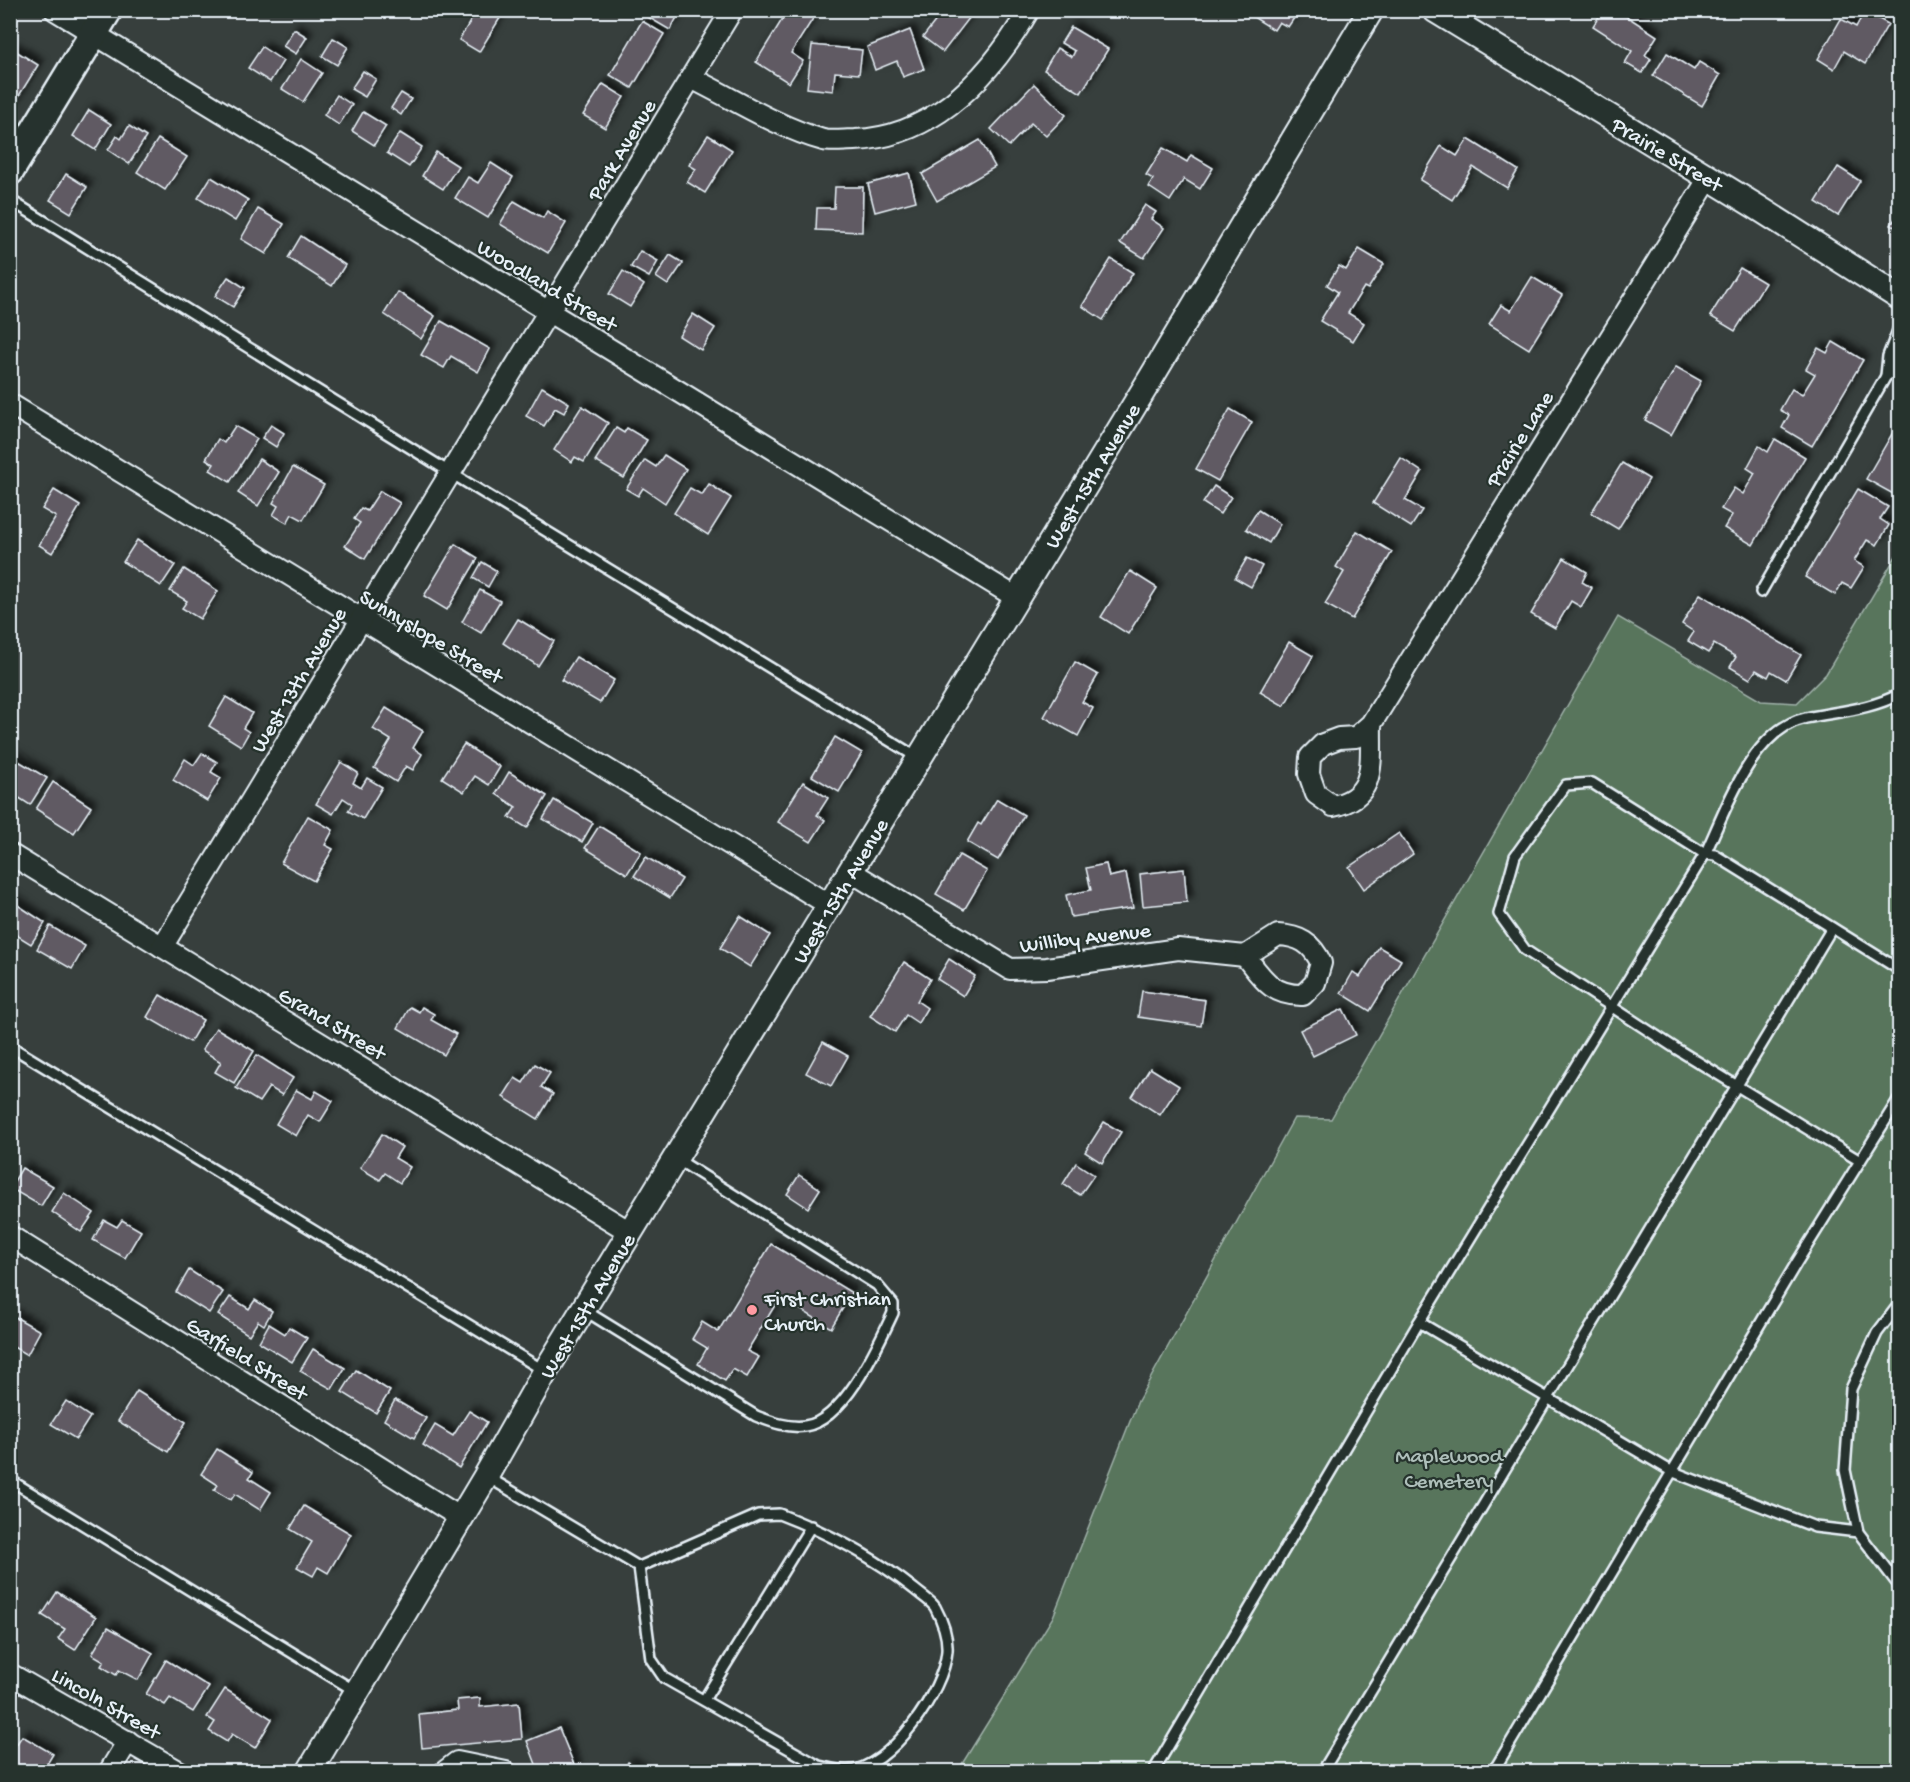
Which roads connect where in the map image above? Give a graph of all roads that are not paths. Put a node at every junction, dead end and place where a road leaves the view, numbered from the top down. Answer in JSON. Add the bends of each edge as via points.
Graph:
{"nodes":[{"id":1,"x":55,"y":10,"type":"edge"},
{"id":2,"x":108,"y":10,"type":"edge"},
{"id":3,"x":732,"y":10,"type":"edge"},
{"id":4,"x":1029,"y":10,"type":"edge"},
{"id":5,"x":1371,"y":10,"type":"edge"},
{"id":6,"x":1435,"y":10,"type":"edge"},
{"id":7,"x":94,"y":34,"type":"junction"},
{"id":8,"x":691,"y":78,"type":"junction"},
{"id":9,"x":10,"y":171,"type":"edge"},
{"id":10,"x":1709,"y":178,"type":"junction"},
{"id":11,"x":10,"y":200,"type":"edge"},
{"id":12,"x":1899,"y":298,"type":"edge"},
{"id":13,"x":548,"y":313,"type":"junction"},
{"id":14,"x":1899,"y":325,"type":"edge"},
{"id":15,"x":1899,"y":369,"type":"edge"},
{"id":16,"x":1886,"y":376,"type":"junction"},
{"id":17,"x":10,"y":404,"type":"edge"},
{"id":18,"x":451,"y":473,"type":"junction"},
{"id":19,"x":1761,"y":592,"type":"dead end"},
{"id":20,"x":1017,"y":598,"type":"junction"},
{"id":21,"x":361,"y":620,"type":"junction"},
{"id":22,"x":1899,"y":694,"type":"edge"},
{"id":23,"x":1371,"y":724,"type":"dead end"},
{"id":24,"x":919,"y":758,"type":"junction"},
{"id":25,"x":10,"y":854,"type":"edge"},
{"id":26,"x":1705,"y":854,"type":"junction"},
{"id":27,"x":850,"y":871,"type":"junction"},
{"id":28,"x":830,"y":905,"type":"junction"},
{"id":29,"x":1832,"y":928,"type":"junction"},
{"id":30,"x":162,"y":946,"type":"junction"},
{"id":31,"x":1245,"y":956,"type":"dead end"},
{"id":32,"x":1899,"y":970,"type":"edge"},
{"id":33,"x":1612,"y":1007,"type":"junction"},
{"id":34,"x":10,"y":1046,"type":"edge"},
{"id":35,"x":1736,"y":1086,"type":"junction"},
{"id":36,"x":1899,"y":1097,"type":"edge"},
{"id":37,"x":675,"y":1158,"type":"junction"},
{"id":38,"x":1860,"y":1161,"type":"junction"},
{"id":39,"x":630,"y":1232,"type":"junction"},
{"id":40,"x":10,"y":1236,"type":"edge"},
{"id":41,"x":1899,"y":1303,"type":"edge"},
{"id":42,"x":584,"y":1309,"type":"junction"},
{"id":43,"x":1419,"y":1322,"type":"junction"},
{"id":44,"x":546,"y":1372,"type":"junction"},
{"id":45,"x":1547,"y":1398,"type":"junction"},
{"id":46,"x":1671,"y":1471,"type":"junction"},
{"id":47,"x":486,"y":1476,"type":"junction"},
{"id":48,"x":10,"y":1480,"type":"edge"},
{"id":49,"x":461,"y":1518,"type":"junction"},
{"id":50,"x":811,"y":1526,"type":"junction"},
{"id":51,"x":1858,"y":1532,"type":"junction"},
{"id":52,"x":639,"y":1567,"type":"junction"},
{"id":53,"x":1888,"y":1573,"type":"junction"},
{"id":54,"x":1899,"y":1574,"type":"edge"},
{"id":55,"x":1899,"y":1587,"type":"edge"},
{"id":56,"x":10,"y":1674,"type":"edge"},
{"id":57,"x":357,"y":1693,"type":"junction"},
{"id":58,"x":704,"y":1700,"type":"junction"},
{"id":59,"x":128,"y":1741,"type":"junction"},
{"id":60,"x":109,"y":1772,"type":"edge"},
{"id":61,"x":180,"y":1772,"type":"edge"},
{"id":62,"x":309,"y":1772,"type":"edge"},
{"id":63,"x":444,"y":1772,"type":"edge"},
{"id":64,"x":507,"y":1772,"type":"edge"},
{"id":65,"x":1153,"y":1772,"type":"edge"},
{"id":66,"x":1322,"y":1772,"type":"edge"},
{"id":67,"x":1493,"y":1772,"type":"edge"}],
"edges":[{"from":1,"to":7,"type":"street","name":"Woodland Street"},
{"from":2,"to":7,"type":"main road"},
{"from":3,"to":8,"type":"street","name":"Park Avenue"},
{"from":4,"to":8,"type":"street","via":[[983,77],[951,105],[911,128],[874,139],[825,140],[783,124]]},
{"from":5,"to":20,"type":"street","name":"West 15th Avenue"},
{"from":6,"to":10,"type":"street","name":"Prairie Street"},
{"from":7,"to":9,"type":"main road"},
{"from":7,"to":13,"type":"street","name":"Woodland Street"},
{"from":8,"to":13,"type":"street","name":"Park Avenue"},
{"from":10,"to":12,"type":"street","name":"Prairie Street"},
{"from":10,"to":23,"type":"street","name":"Prairie Lane"},
{"from":11,"to":18,"type":"lane"},
{"from":13,"to":18,"type":"street","name":"West 13th Avenue"},
{"from":13,"to":20,"type":"street","name":"Woodland Street"},
{"from":14,"to":16,"type":"lane","via":[[1888,356]]},
{"from":15,"to":16,"type":"lane"},
{"from":16,"to":19,"type":"lane"},
{"from":17,"to":21,"type":"street","name":"Sunnyslope Street"},
{"from":18,"to":21,"type":"street","name":"West 13th Avenue"},
{"from":18,"to":24,"type":"lane"},
{"from":20,"to":24,"type":"street","name":"West 15th Avenue"},
{"from":21,"to":28,"type":"street","name":"Sunnyslope Street"},
{"from":21,"to":30,"type":"street","name":"West 13th Avenue"},
{"from":22,"to":26,"type":"lane","via":[[1860,710],[1804,718],[1777,732],[1742,774]]},
{"from":24,"to":27,"type":"street","name":"West 15th Avenue"},
{"from":25,"to":30,"type":"street","name":"Grand Street"},
{"from":26,"to":29,"type":"lane","via":[[1715,855]]},
{"from":26,"to":33,"type":"lane"},
{"from":26,"to":33,"type":"lane","via":[[1592,783],[1566,786],[1515,856],[1499,914],[1525,950]]},
{"from":27,"to":28,"type":"street","name":"West 15th Avenue"},
{"from":27,"to":31,"type":"street","name":"Williby Avenue","via":[[1010,969],[1047,968],[1178,949]]},
{"from":28,"to":37,"type":"street","name":"West 15th Avenue"},
{"from":29,"to":32,"type":"lane"},
{"from":29,"to":35,"type":"lane"},
{"from":30,"to":39,"type":"street","name":"Grand Street"},
{"from":33,"to":35,"type":"lane"},
{"from":33,"to":43,"type":"lane"},
{"from":34,"to":44,"type":"lane"},
{"from":35,"to":38,"type":"lane"},
{"from":35,"to":45,"type":"lane"},
{"from":36,"to":38,"type":"lane"},
{"from":37,"to":39,"type":"street","name":"West 15th Avenue"},
{"from":37,"to":42,"type":"lane","via":[[877,1285],[893,1304],[893,1313],[863,1375],[828,1415],[807,1426],[785,1426],[756,1416]]},
{"from":38,"to":46,"type":"lane"},
{"from":39,"to":42,"type":"street","name":"West 15th Avenue"},
{"from":40,"to":49,"type":"street","name":"Garfield Street"},
{"from":41,"to":51,"type":"lane","via":[[1877,1333],[1851,1389],[1845,1470]]},
{"from":42,"to":44,"type":"street","name":"West 15th Avenue"},
{"from":43,"to":45,"type":"lane"},
{"from":43,"to":65,"type":"lane"},
{"from":44,"to":47,"type":"street","name":"West 15th Avenue"},
{"from":45,"to":46,"type":"lane"},
{"from":45,"to":66,"type":"lane"},
{"from":46,"to":51,"type":"lane","via":[[1815,1527]]},
{"from":46,"to":67,"type":"lane"},
{"from":47,"to":49,"type":"street","name":"West 15th Avenue"},
{"from":47,"to":52,"type":"lane"},
{"from":48,"to":57,"type":"lane"},
{"from":49,"to":57,"type":"street","name":"West 15th Avenue"},
{"from":50,"to":52,"type":"lane","via":[[779,1514],[758,1515]]},
{"from":50,"to":58,"type":"lane"},
{"from":50,"to":58,"type":"lane","via":[[891,1570],[933,1605],[944,1624],[947,1651],[936,1689],[902,1739],[869,1764],[848,1771],[819,1766]]},
{"from":51,"to":53,"type":"lane"},
{"from":52,"to":58,"type":"lane","via":[[651,1659],[664,1678]]},
{"from":53,"to":54,"type":"lane"},
{"from":53,"to":55,"type":"lane"},
{"from":56,"to":59,"type":"street","name":"Lincoln Street"},
{"from":57,"to":62,"type":"street","name":"West 15th Avenue"},
{"from":59,"to":60,"type":"street"},
{"from":59,"to":61,"type":"street","name":"Lincoln Street"},
{"from":63,"to":64,"type":"street","via":[[457,1762]]}]}
